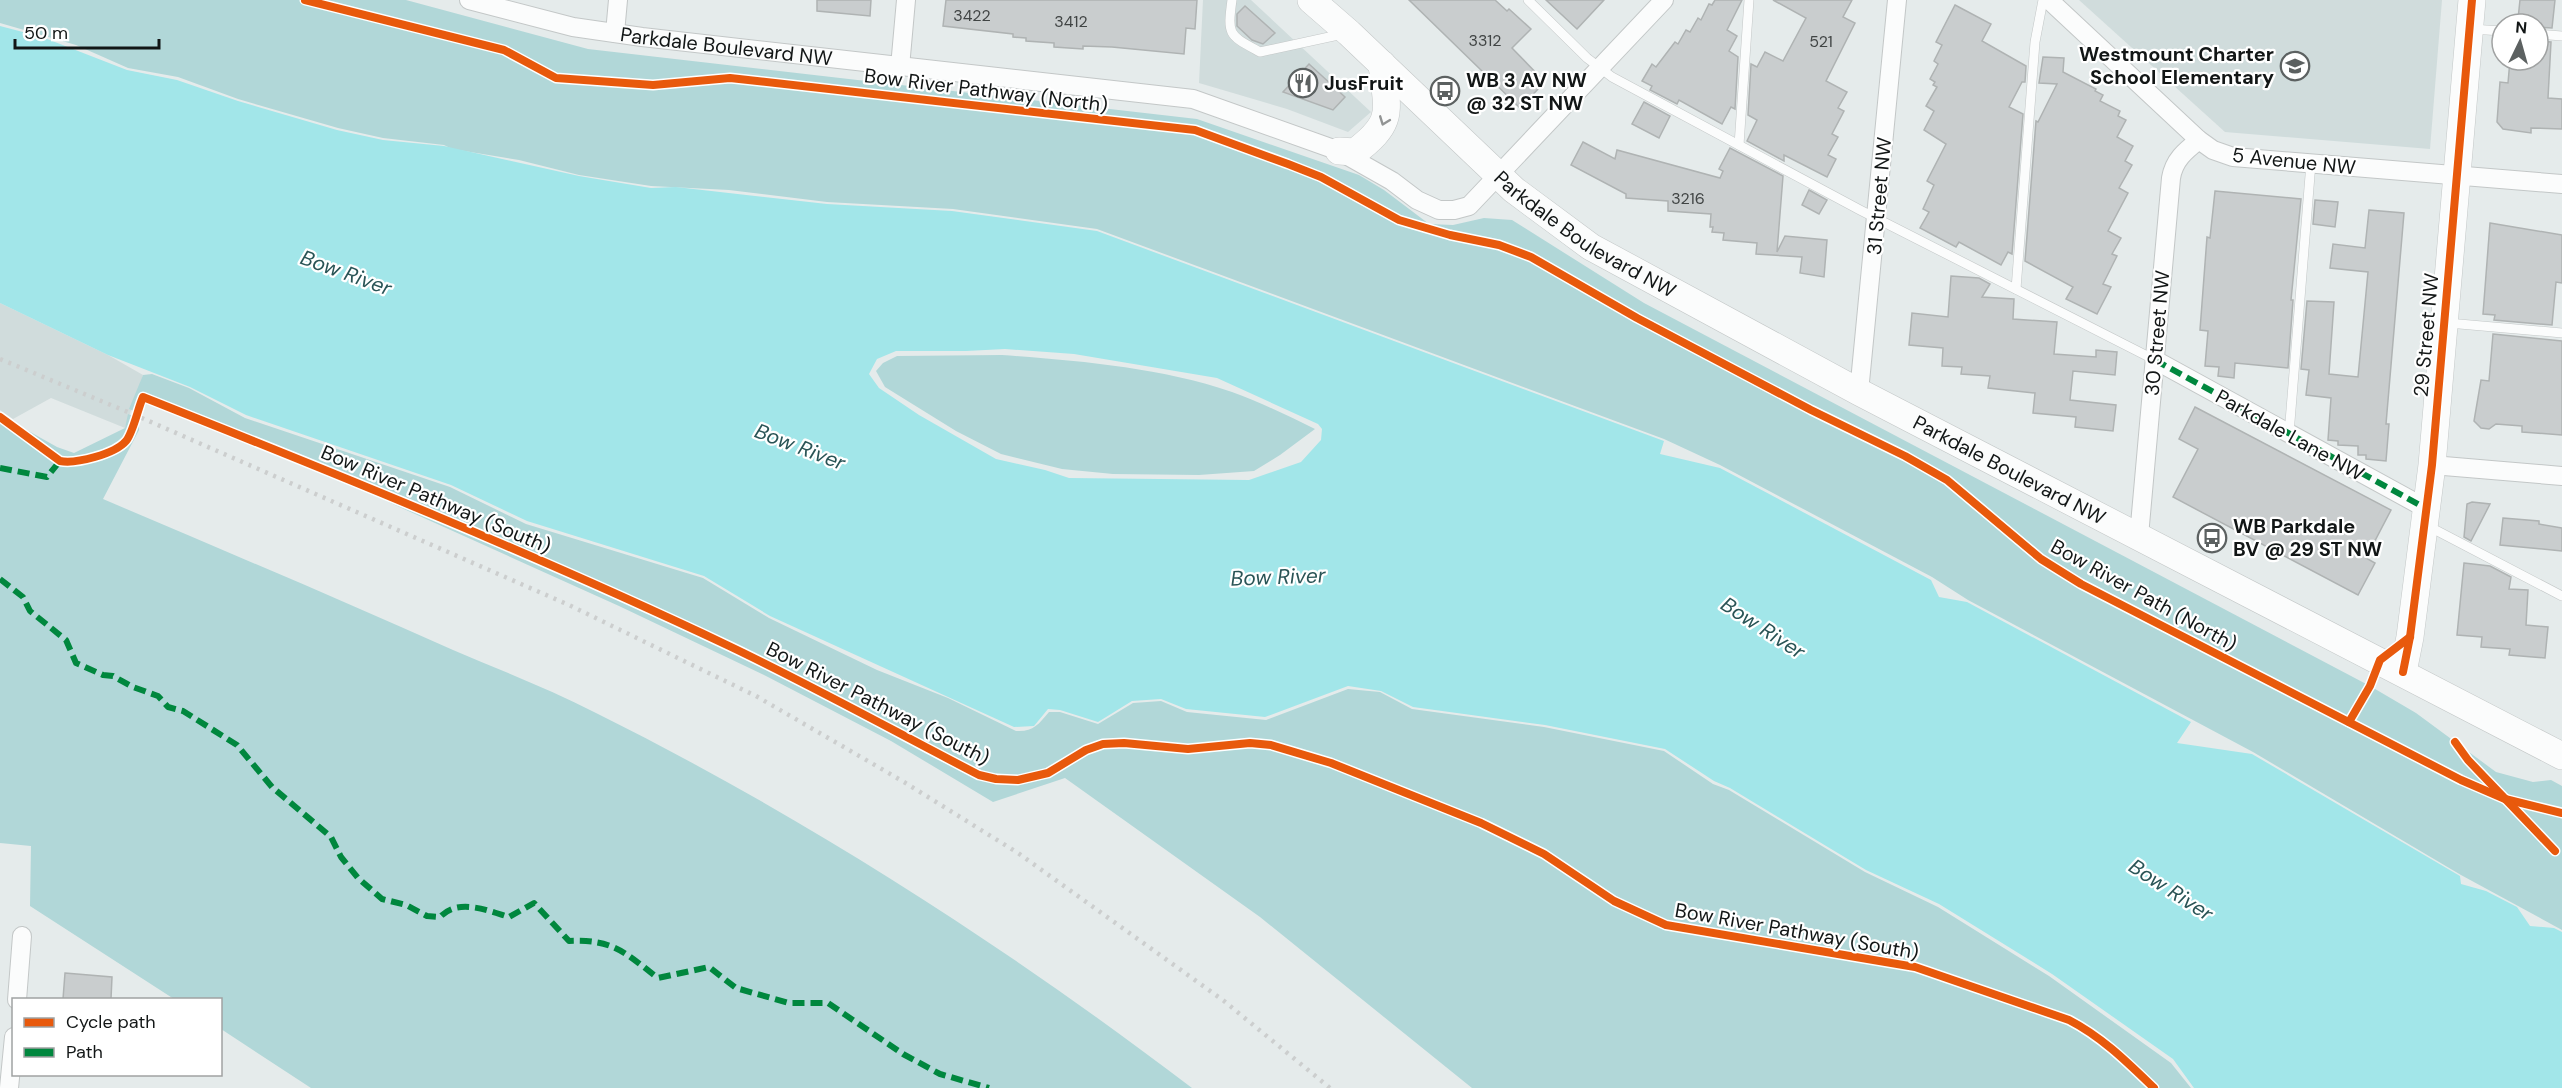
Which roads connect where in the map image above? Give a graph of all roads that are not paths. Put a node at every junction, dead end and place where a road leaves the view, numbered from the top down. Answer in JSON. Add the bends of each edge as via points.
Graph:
{"nodes":[{"id":1,"x":470,"y":0,"type":"edge"},
{"id":2,"x":618,"y":0,"type":"edge"},
{"id":3,"x":906,"y":0,"type":"edge"},
{"id":4,"x":1232,"y":0,"type":"edge"},
{"id":5,"x":1311,"y":0,"type":"edge"},
{"id":6,"x":1528,"y":0,"type":"edge"},
{"id":7,"x":1664,"y":0,"type":"edge"},
{"id":8,"x":1749,"y":0,"type":"edge"},
{"id":9,"x":1897,"y":0,"type":"edge"},
{"id":10,"x":2043,"y":0,"type":"edge"},
{"id":11,"x":2049,"y":0,"type":"edge"},
{"id":12,"x":2472,"y":0,"type":"edge"},
{"id":13,"x":2469,"y":29,"type":"junction"},
{"id":14,"x":2490,"y":30,"type":"edge"},
{"id":15,"x":615,"y":33,"type":"junction"},
{"id":16,"x":1349,"y":33,"type":"junction"},
{"id":17,"x":1382,"y":64,"type":"junction"},
{"id":18,"x":900,"y":67,"type":"junction"},
{"id":19,"x":1599,"y":68,"type":"junction"},
{"id":20,"x":2199,"y":140,"type":"junction"},
{"id":21,"x":1739,"y":146,"type":"junction"},
{"id":22,"x":1339,"y":151,"type":"junction"},
{"id":23,"x":2311,"y":163,"type":"junction"},
{"id":24,"x":1497,"y":175,"type":"junction"},
{"id":25,"x":2456,"y":175,"type":"junction"},
{"id":26,"x":2562,"y":184,"type":"edge"},
{"id":27,"x":1877,"y":217,"type":"junction"},
{"id":28,"x":2016,"y":289,"type":"junction"},
{"id":29,"x":2444,"y":323,"type":"junction"},
{"id":30,"x":2562,"y":333,"type":"edge"},
{"id":31,"x":2155,"y":360,"type":"junction"},
{"id":32,"x":1859,"y":392,"type":"junction"},
{"id":33,"x":2289,"y":434,"type":"junction"},
{"id":34,"x":2432,"y":465,"type":"junction"},
{"id":35,"x":2562,"y":476,"type":"edge"},
{"id":36,"x":2426,"y":517,"type":"junction"},
{"id":37,"x":2139,"y":536,"type":"junction"},
{"id":38,"x":2562,"y":596,"type":"edge"},
{"id":39,"x":2403,"y":672,"type":"junction"},
{"id":40,"x":2562,"y":756,"type":"edge"},
{"id":41,"x":21,"y":936,"type":"dead end"},
{"id":42,"x":16,"y":998,"type":"edge"},
{"id":43,"x":12,"y":1058,"type":"edge"},
{"id":44,"x":9,"y":1088,"type":"edge"}],
"edges":[{"from":1,"to":15,"type":"street","name":"Parkdale Boulevard NW","via":[[573,27]]},
{"from":2,"to":15,"type":"street"},
{"from":3,"to":18,"type":"street"},
{"from":4,"to":16,"type":"lane","via":[[1229,26],[1235,38],[1260,52]]},
{"from":5,"to":16,"type":"main road"},
{"from":6,"to":19,"type":"lane"},
{"from":7,"to":19,"type":"street"},
{"from":8,"to":21,"type":"lane"},
{"from":9,"to":27,"type":"street","name":"31 Street NW"},
{"from":10,"to":28,"type":"lane","via":[[2034,42]]},
{"from":11,"to":20,"type":"street","name":"5 Avenue NW"},
{"from":12,"to":13,"type":"main road","name":"29 Street NW"},
{"from":13,"to":14,"type":"lane"},
{"from":13,"to":25,"type":"main road","name":"29 Street NW"},
{"from":15,"to":18,"type":"street","name":"Parkdale Boulevard NW"},
{"from":16,"to":17,"type":"main road"},
{"from":17,"to":22,"type":"main road","one_way":true,"via":[[1388,114],[1382,128],[1355,152]]},
{"from":17,"to":24,"type":"main road"},
{"from":18,"to":22,"type":"street","name":"Parkdale Boulevard NW","via":[[1193,99]]},
{"from":19,"to":21,"type":"lane"},
{"from":19,"to":24,"type":"street"},
{"from":20,"to":23,"type":"street","name":"5 Avenue NW","via":[[2233,157]]},
{"from":20,"to":31,"type":"street","name":"30 Street NW","via":[[2173,167]]},
{"from":21,"to":27,"type":"lane"},
{"from":22,"to":24,"type":"street","name":"Parkdale Boulevard NW","via":[[1439,210],[1469,206]]},
{"from":23,"to":25,"type":"street","name":"5 Avenue NW"},
{"from":23,"to":33,"type":"lane"},
{"from":24,"to":32,"type":"main road","name":"Parkdale Boulevard NW","via":[[1591,247]]},
{"from":25,"to":26,"type":"street","name":"5 Avenue NW"},
{"from":25,"to":29,"type":"main road","name":"29 Street NW"},
{"from":27,"to":28,"type":"lane"},
{"from":27,"to":32,"type":"street","name":"31 Street NW"},
{"from":28,"to":31,"type":"lane"},
{"from":29,"to":30,"type":"lane"},
{"from":29,"to":34,"type":"main road","name":"29 Street NW"},
{"from":31,"to":33,"type":"street","name":"Parkdale Lane NW"},
{"from":31,"to":37,"type":"street","name":"30 Street NW"},
{"from":32,"to":37,"type":"main road","name":"Parkdale Boulevard NW"},
{"from":33,"to":36,"type":"street","name":"Parkdale Lane NW"},
{"from":34,"to":35,"type":"street"},
{"from":34,"to":36,"type":"main road","name":"29 Street NW"},
{"from":36,"to":38,"type":"lane"},
{"from":36,"to":39,"type":"main road","name":"29 Street NW"},
{"from":37,"to":39,"type":"main road","name":"Parkdale Boulevard NW"},
{"from":39,"to":40,"type":"main road","name":"Parkdale Boulevard NW"},
{"from":41,"to":42,"type":"street"},
{"from":43,"to":44,"type":"street"}]}
